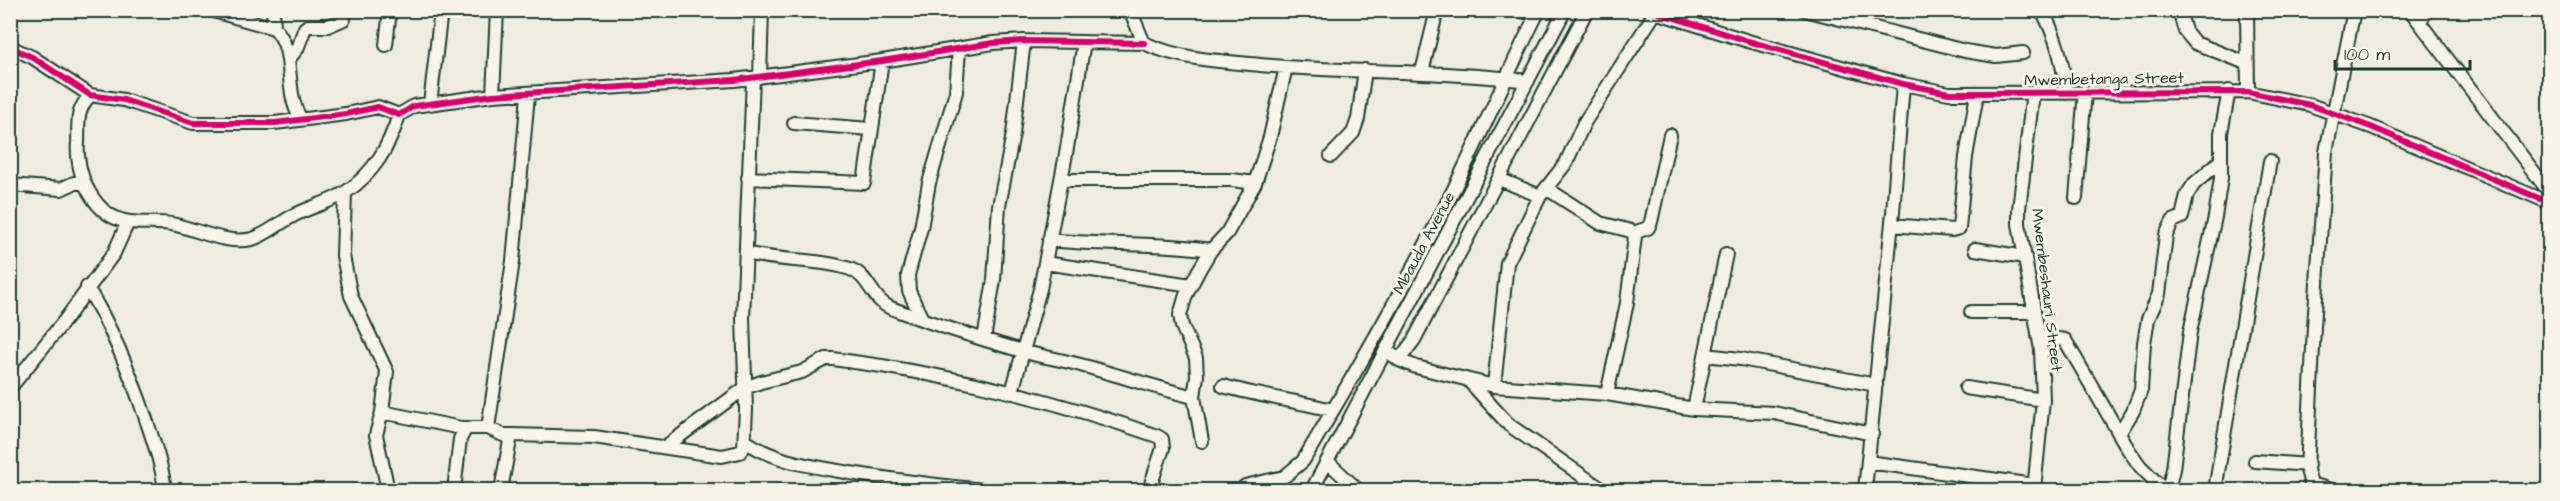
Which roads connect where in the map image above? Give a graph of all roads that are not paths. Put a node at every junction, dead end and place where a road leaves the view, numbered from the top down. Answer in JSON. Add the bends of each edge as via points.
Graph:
{"nodes":[{"id":1,"x":210,"y":10,"type":"edge"},
{"id":2,"x":273,"y":10,"type":"edge"},
{"id":3,"x":390,"y":10,"type":"edge"},
{"id":4,"x":441,"y":10,"type":"edge"},
{"id":5,"x":497,"y":10,"type":"edge"},
{"id":6,"x":762,"y":10,"type":"edge"},
{"id":7,"x":1130,"y":10,"type":"edge"},
{"id":8,"x":1437,"y":10,"type":"edge"},
{"id":9,"x":1519,"y":10,"type":"edge"},
{"id":10,"x":1565,"y":10,"type":"edge"},
{"id":11,"x":1587,"y":10,"type":"edge"},
{"id":12,"x":1805,"y":10,"type":"edge"},
{"id":13,"x":2042,"y":10,"type":"edge"},
{"id":14,"x":2180,"y":10,"type":"edge"},
{"id":15,"x":2247,"y":10,"type":"edge"},
{"id":16,"x":2354,"y":10,"type":"edge"},
{"id":17,"x":2410,"y":10,"type":"edge"},
{"id":18,"x":2428,"y":10,"type":"edge"},
{"id":19,"x":1657,"y":12,"type":"edge"},
{"id":20,"x":1538,"y":13,"type":"edge"},
{"id":21,"x":344,"y":19,"type":"dead end"},
{"id":22,"x":2419,"y":22,"type":"junction"},
{"id":23,"x":273,"y":28,"type":"junction"},
{"id":24,"x":1024,"y":41,"type":"junction"},
{"id":25,"x":1084,"y":42,"type":"junction"},
{"id":26,"x":1144,"y":43,"type":"junction"},
{"id":27,"x":386,"y":45,"type":"dead end"},
{"id":28,"x":10,"y":47,"type":"edge"},
{"id":29,"x":959,"y":49,"type":"junction"},
{"id":30,"x":2023,"y":53,"type":"dead end"},
{"id":31,"x":762,"y":56,"type":"junction"},
{"id":32,"x":288,"y":60,"type":"junction"},
{"id":33,"x":882,"y":61,"type":"junction"},
{"id":34,"x":2246,"y":63,"type":"junction"},
{"id":35,"x":1286,"y":67,"type":"junction"},
{"id":36,"x":1365,"y":70,"type":"junction"},
{"id":37,"x":1422,"y":72,"type":"junction"},
{"id":38,"x":786,"y":74,"type":"junction"},
{"id":39,"x":757,"y":78,"type":"junction"},
{"id":40,"x":1505,"y":78,"type":"junction"},
{"id":41,"x":1528,"y":81,"type":"junction"},
{"id":42,"x":1903,"y":84,"type":"junction"},
{"id":43,"x":2229,"y":91,"type":"junction"},
{"id":44,"x":2085,"y":92,"type":"junction"},
{"id":45,"x":2248,"y":92,"type":"junction"},
{"id":46,"x":2033,"y":93,"type":"junction"},
{"id":47,"x":2066,"y":93,"type":"junction"},
{"id":48,"x":1977,"y":94,"type":"junction"},
{"id":49,"x":90,"y":95,"type":"junction"},
{"id":50,"x":493,"y":95,"type":"junction"},
{"id":51,"x":528,"y":95,"type":"junction"},
{"id":52,"x":430,"y":104,"type":"junction"},
{"id":53,"x":2332,"y":113,"type":"junction"},
{"id":54,"x":399,"y":115,"type":"junction"},
{"id":55,"x":301,"y":119,"type":"junction"},
{"id":56,"x":795,"y":123,"type":"dead end"},
{"id":57,"x":870,"y":129,"type":"junction"},
{"id":58,"x":1670,"y":135,"type":"dead end"},
{"id":59,"x":1331,"y":156,"type":"dead end"},
{"id":60,"x":2270,"y":161,"type":"dead end"},
{"id":61,"x":2219,"y":162,"type":"junction"},
{"id":62,"x":748,"y":178,"type":"junction"},
{"id":63,"x":1499,"y":179,"type":"junction"},
{"id":64,"x":1061,"y":180,"type":"junction"},
{"id":65,"x":85,"y":183,"type":"junction"},
{"id":66,"x":1255,"y":183,"type":"junction"},
{"id":67,"x":10,"y":184,"type":"edge"},
{"id":68,"x":1543,"y":192,"type":"junction"},
{"id":69,"x":345,"y":193,"type":"junction"},
{"id":70,"x":2550,"y":193,"type":"edge"},
{"id":71,"x":2076,"y":198,"type":"dead end"},
{"id":72,"x":2550,"y":203,"type":"edge"},
{"id":73,"x":128,"y":222,"type":"junction"},
{"id":74,"x":1892,"y":225,"type":"junction"},
{"id":75,"x":1633,"y":233,"type":"junction"},
{"id":76,"x":1049,"y":240,"type":"junction"},
{"id":77,"x":1975,"y":249,"type":"dead end"},
{"id":78,"x":1211,"y":250,"type":"junction"},
{"id":79,"x":746,"y":253,"type":"junction"},
{"id":80,"x":1726,"y":254,"type":"dead end"},
{"id":81,"x":2025,"y":257,"type":"junction"},
{"id":82,"x":1045,"y":263,"type":"junction"},
{"id":83,"x":1191,"y":285,"type":"junction"},
{"id":84,"x":87,"y":287,"type":"junction"},
{"id":85,"x":1971,"y":312,"type":"dead end"},
{"id":86,"x":2034,"y":312,"type":"junction"},
{"id":87,"x":922,"y":319,"type":"junction"},
{"id":88,"x":2038,"y":336,"type":"junction"},
{"id":89,"x":984,"y":339,"type":"junction"},
{"id":90,"x":1386,"y":350,"type":"junction"},
{"id":91,"x":1023,"y":351,"type":"junction"},
{"id":92,"x":1705,"y":355,"type":"junction"},
{"id":93,"x":1399,"y":360,"type":"junction"},
{"id":94,"x":1469,"y":381,"type":"junction"},
{"id":95,"x":1876,"y":385,"type":"junction"},
{"id":96,"x":1223,"y":386,"type":"dead end"},
{"id":97,"x":1494,"y":386,"type":"junction"},
{"id":98,"x":10,"y":388,"type":"edge"},
{"id":99,"x":745,"y":388,"type":"junction"},
{"id":100,"x":1966,"y":388,"type":"dead end"},
{"id":101,"x":1012,"y":392,"type":"junction"},
{"id":102,"x":1607,"y":394,"type":"junction"},
{"id":103,"x":1194,"y":397,"type":"junction"},
{"id":104,"x":2043,"y":400,"type":"junction"},
{"id":105,"x":1694,"y":409,"type":"junction"},
{"id":106,"x":1333,"y":410,"type":"junction"},
{"id":107,"x":382,"y":412,"type":"junction"},
{"id":108,"x":466,"y":428,"type":"junction"},
{"id":109,"x":489,"y":428,"type":"junction"},
{"id":110,"x":2120,"y":432,"type":"junction"},
{"id":111,"x":1872,"y":434,"type":"junction"},
{"id":112,"x":511,"y":435,"type":"junction"},
{"id":113,"x":745,"y":441,"type":"junction"},
{"id":114,"x":1202,"y":441,"type":"dead end"},
{"id":115,"x":665,"y":447,"type":"junction"},
{"id":116,"x":1327,"y":461,"type":"junction"},
{"id":117,"x":2255,"y":461,"type":"dead end"},
{"id":118,"x":1868,"y":462,"type":"junction"},
{"id":119,"x":2308,"y":465,"type":"junction"},
{"id":120,"x":884,"y":484,"type":"edge"},
{"id":121,"x":1245,"y":486,"type":"dead end"},
{"id":122,"x":2034,"y":488,"type":"edge"},
{"id":123,"x":165,"y":490,"type":"edge"},
{"id":124,"x":388,"y":490,"type":"edge"},
{"id":125,"x":454,"y":490,"type":"edge"},
{"id":126,"x":501,"y":490,"type":"edge"},
{"id":127,"x":984,"y":490,"type":"edge"},
{"id":128,"x":1149,"y":490,"type":"edge"},
{"id":129,"x":1312,"y":490,"type":"edge"},
{"id":130,"x":1358,"y":490,"type":"edge"},
{"id":131,"x":1369,"y":490,"type":"edge"},
{"id":132,"x":1603,"y":490,"type":"edge"},
{"id":133,"x":1865,"y":490,"type":"edge"},
{"id":134,"x":2166,"y":490,"type":"edge"},
{"id":135,"x":2216,"y":490,"type":"edge"},
{"id":136,"x":2331,"y":490,"type":"edge"}],
"edges":[{"from":1,"to":23,"type":"street"},
{"from":2,"to":23,"type":"street"},
{"from":3,"to":27,"type":"street"},
{"from":4,"to":52,"type":"street"},
{"from":5,"to":50,"type":"street"},
{"from":6,"to":31,"type":"street"},
{"from":7,"to":26,"type":"street"},
{"from":8,"to":37,"type":"street"},
{"from":9,"to":20,"type":"street"},
{"from":10,"to":41,"type":"street","name":"Mbauda Avenue"},
{"from":11,"to":63,"type":"street"},
{"from":12,"to":30,"type":"street","via":[[1965,51],[1996,56]]},
{"from":13,"to":47,"type":"street","via":[[2063,60]]},
{"from":14,"to":34,"type":"street","via":[[2185,31],[2195,43]]},
{"from":15,"to":34,"type":"street"},
{"from":16,"to":53,"type":"street"},
{"from":17,"to":22,"type":"street"},
{"from":18,"to":22,"type":"street"},
{"from":19,"to":42,"type":"street","name":"Mwembetanga Street"},
{"from":19,"to":68,"type":"street","via":[[1584,123],[1566,163]]},
{"from":20,"to":40,"type":"street"},
{"from":21,"to":32,"type":"street","via":[[328,26],[305,28]]},
{"from":22,"to":70,"type":"street"},
{"from":23,"to":32,"type":"street","via":[[284,40]]},
{"from":24,"to":25,"type":"street"},
{"from":24,"to":29,"type":"street"},
{"from":24,"to":89,"type":"street"},
{"from":25,"to":26,"type":"street"},
{"from":25,"to":64,"type":"street"},
{"from":26,"to":35,"type":"street","via":[[1203,60]]},
{"from":28,"to":49,"type":"street"},
{"from":29,"to":33,"type":"street"},
{"from":29,"to":87,"type":"street","via":[[956,92],[929,183],[908,275],[909,291]]},
{"from":31,"to":38,"type":"street"},
{"from":31,"to":39,"type":"street"},
{"from":32,"to":55,"type":"street","via":[[294,106]]},
{"from":33,"to":38,"type":"street"},
{"from":33,"to":57,"type":"street"},
{"from":34,"to":45,"type":"street"},
{"from":35,"to":36,"type":"street"},
{"from":35,"to":66,"type":"street"},
{"from":36,"to":37,"type":"street"},
{"from":36,"to":59,"type":"street","via":[[1353,134]]},
{"from":37,"to":40,"type":"street"},
{"from":38,"to":39,"type":"street"},
{"from":39,"to":51,"type":"street"},
{"from":39,"to":62,"type":"street"},
{"from":40,"to":41,"type":"street"},
{"from":40,"to":106,"type":"street","via":[[1465,167]]},
{"from":41,"to":90,"type":"street","name":"Mbauda Avenue"},
{"from":42,"to":48,"type":"street","name":"Mwembetanga Street"},
{"from":42,"to":74,"type":"street"},
{"from":43,"to":44,"type":"street","name":"Mwembetanga Street"},
{"from":43,"to":45,"type":"street","name":"Mwembetanga Street"},
{"from":43,"to":61,"type":"street"},
{"from":44,"to":47,"type":"street","name":"Mwembetanga Street"},
{"from":44,"to":71,"type":"street"},
{"from":45,"to":53,"type":"street","name":"Mwembetanga Street"},
{"from":46,"to":47,"type":"street","name":"Mwembetanga Street"},
{"from":46,"to":48,"type":"street","name":"Mwembetanga Street"},
{"from":46,"to":81,"type":"street","name":"Mwembeshauri Street","via":[[2019,210]]},
{"from":48,"to":74,"type":"street","via":[[1959,228]]},
{"from":49,"to":55,"type":"street","via":[[124,100],[193,123],[275,123]]},
{"from":49,"to":65,"type":"street","via":[[77,119],[78,153]]},
{"from":50,"to":51,"type":"street"},
{"from":50,"to":52,"type":"street"},
{"from":51,"to":109,"type":"street","via":[[513,261]]},
{"from":52,"to":54,"type":"street","via":[[414,106]]},
{"from":53,"to":72,"type":"street","name":"Mwembetanga Street"},
{"from":53,"to":119,"type":"street","via":[[2320,220]]},
{"from":54,"to":55,"type":"street","via":[[378,107]]},
{"from":54,"to":69,"type":"street","via":[[382,157]]},
{"from":56,"to":57,"type":"street"},
{"from":57,"to":62,"type":"street","via":[[864,183]]},
{"from":58,"to":75,"type":"street","via":[[1652,222],[1648,228]]},
{"from":60,"to":135,"type":"street"},
{"from":61,"to":110,"type":"street","via":[[2194,184],[2182,217],[2173,221],[2168,231],[2159,294],[2148,319],[2141,390]]},
{"from":61,"to":134,"type":"street","via":[[2221,178],[2215,217],[2190,332],[2173,469]]},
{"from":62,"to":79,"type":"street"},
{"from":63,"to":68,"type":"street"},
{"from":63,"to":93,"type":"street","via":[[1414,340]]},
{"from":64,"to":66,"type":"street"},
{"from":64,"to":76,"type":"street"},
{"from":65,"to":67,"type":"street","via":[[61,189]]},
{"from":65,"to":73,"type":"street","via":[[100,207]]},
{"from":66,"to":78,"type":"street","via":[[1227,233]]},
{"from":68,"to":75,"type":"street","via":[[1600,223]]},
{"from":68,"to":97,"type":"street","via":[[1507,262]]},
{"from":69,"to":73,"type":"street","via":[[243,241],[175,224]]},
{"from":69,"to":107,"type":"street","via":[[343,256],[351,296],[387,372]]},
{"from":73,"to":84,"type":"street","via":[[114,253]]},
{"from":74,"to":95,"type":"street"},
{"from":75,"to":102,"type":"street","via":[[1627,303]]},
{"from":76,"to":78,"type":"street"},
{"from":76,"to":82,"type":"street"},
{"from":77,"to":81,"type":"street"},
{"from":78,"to":83,"type":"street"},
{"from":79,"to":87,"type":"street","via":[[859,272],[881,302]]},
{"from":79,"to":99,"type":"street"},
{"from":80,"to":92,"type":"street"},
{"from":81,"to":86,"type":"street","name":"Mwembeshauri Street"},
{"from":82,"to":83,"type":"street"},
{"from":82,"to":91,"type":"street"},
{"from":83,"to":103,"type":"street","via":[[1180,315],[1196,358]]},
{"from":84,"to":98,"type":"street"},
{"from":84,"to":123,"type":"street","via":[[129,368],[160,462]]},
{"from":85,"to":86,"type":"street"},
{"from":86,"to":88,"type":"street","name":"Mwembeshauri Street"},
{"from":87,"to":89,"type":"street"},
{"from":88,"to":104,"type":"street","name":"Mwembeshauri Street"},
{"from":88,"to":110,"type":"street","via":[[2065,340]]},
{"from":89,"to":91,"type":"street"},
{"from":90,"to":93,"type":"street"},
{"from":90,"to":116,"type":"street","name":"Mbauda Avenue"},
{"from":91,"to":101,"type":"street"},
{"from":91,"to":103,"type":"street"},
{"from":92,"to":95,"type":"street"},
{"from":92,"to":105,"type":"street"},
{"from":93,"to":94,"type":"street"},
{"from":94,"to":97,"type":"street"},
{"from":94,"to":132,"type":"street","via":[[1509,425]]},
{"from":95,"to":111,"type":"street"},
{"from":96,"to":106,"type":"street"},
{"from":97,"to":102,"type":"street"},
{"from":99,"to":101,"type":"street","via":[[832,359],[925,372]]},
{"from":99,"to":113,"type":"street"},
{"from":99,"to":115,"type":"street"},
{"from":100,"to":104,"type":"street"},
{"from":101,"to":128,"type":"street","via":[[1162,439],[1163,448]]},
{"from":102,"to":105,"type":"street"},
{"from":103,"to":114,"type":"street"},
{"from":104,"to":122,"type":"street","name":"Mwembeshauri Street"},
{"from":105,"to":111,"type":"street","via":[[1774,413]]},
{"from":106,"to":121,"type":"street","via":[[1303,461],[1284,477]]},
{"from":107,"to":108,"type":"street"},
{"from":107,"to":124,"type":"street","via":[[376,435]]},
{"from":108,"to":109,"type":"street"},
{"from":108,"to":125,"type":"street","via":[[460,439]]},
{"from":109,"to":112,"type":"street"},
{"from":110,"to":134,"type":"street","via":[[2140,466]]},
{"from":111,"to":118,"type":"street"},
{"from":112,"to":115,"type":"street","via":[[594,437]]},
{"from":112,"to":126,"type":"street"},
{"from":113,"to":115,"type":"street","via":[[740,452],[722,456]]},
{"from":113,"to":120,"type":"street","via":[[770,456]]},
{"from":116,"to":129,"type":"street","name":"Mbauda Avenue"},
{"from":116,"to":130,"type":"street"},
{"from":117,"to":119,"type":"street"},
{"from":118,"to":122,"type":"street"},
{"from":118,"to":133,"type":"street"},
{"from":119,"to":136,"type":"street","via":[[2311,483]]},
{"from":120,"to":127,"type":"street"},
{"from":130,"to":131,"type":"street"}]}
